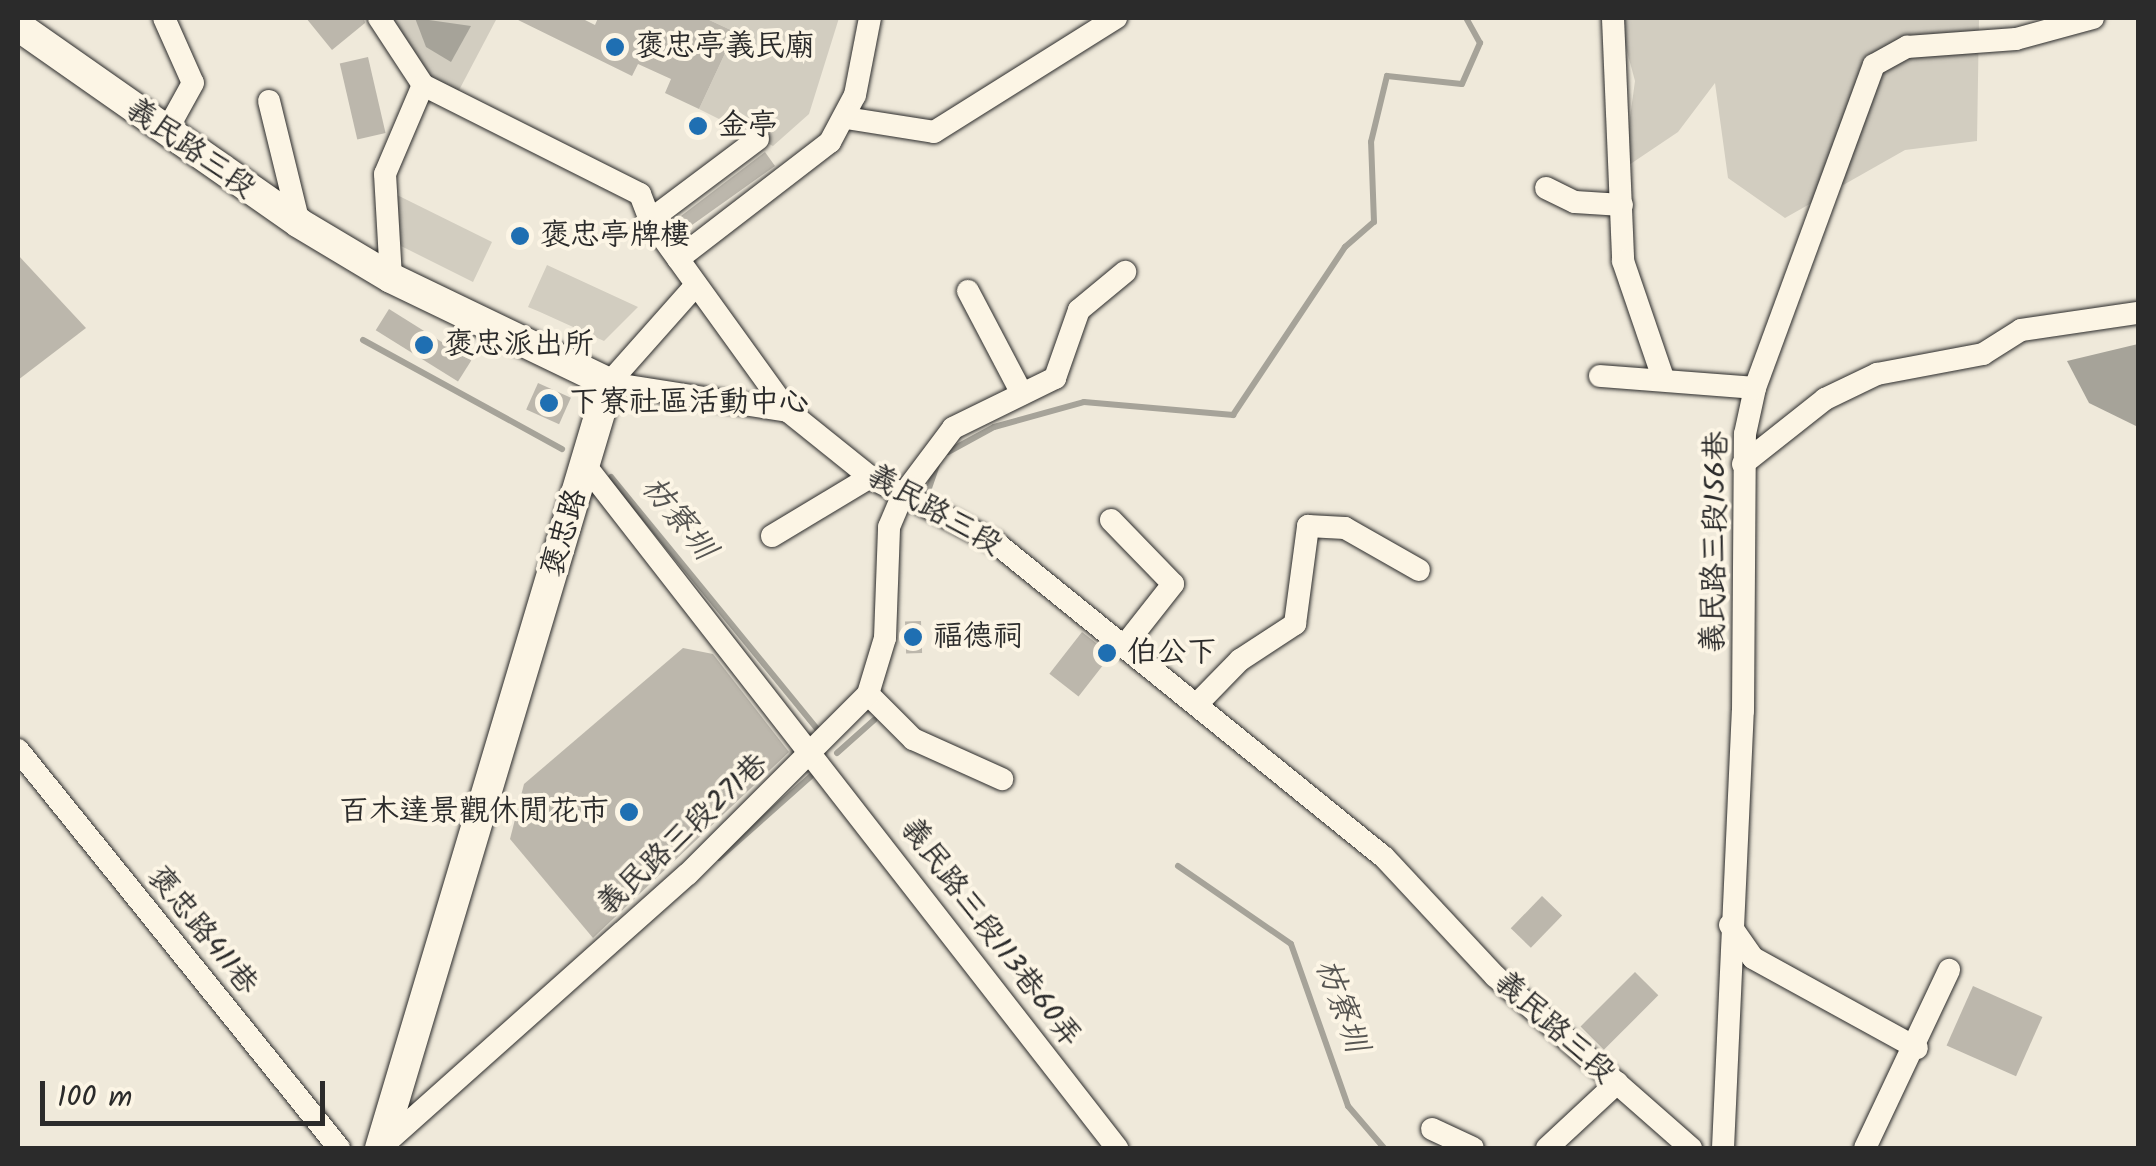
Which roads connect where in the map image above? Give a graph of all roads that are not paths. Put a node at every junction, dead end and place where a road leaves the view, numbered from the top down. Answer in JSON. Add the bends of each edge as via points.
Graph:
{"nodes":[{"id":1,"x":164,"y":18,"type":"edge"},
{"id":2,"x":379,"y":18,"type":"edge"},
{"id":3,"x":870,"y":18,"type":"edge"},
{"id":4,"x":1116,"y":18,"type":"edge"},
{"id":5,"x":1613,"y":18,"type":"edge"},
{"id":6,"x":2093,"y":18,"type":"edge"},
{"id":7,"x":18,"y":26,"type":"edge"},
{"id":8,"x":423,"y":84,"type":"junction"},
{"id":9,"x":269,"y":101,"type":"dead end"},
{"id":10,"x":846,"y":118,"type":"junction"},
{"id":11,"x":166,"y":132,"type":"junction"},
{"id":12,"x":758,"y":139,"type":"dead end"},
{"id":13,"x":1546,"y":188,"type":"dead end"},
{"id":14,"x":1622,"y":205,"type":"junction"},
{"id":15,"x":650,"y":220,"type":"junction"},
{"id":16,"x":299,"y":223,"type":"junction"},
{"id":17,"x":678,"y":259,"type":"junction"},
{"id":18,"x":1125,"y":272,"type":"dead end"},
{"id":19,"x":392,"y":278,"type":"junction"},
{"id":20,"x":696,"y":285,"type":"junction"},
{"id":21,"x":968,"y":292,"type":"dead end"},
{"id":22,"x":2138,"y":313,"type":"edge"},
{"id":23,"x":1600,"y":376,"type":"dead end"},
{"id":24,"x":1662,"y":376,"type":"junction"},
{"id":25,"x":609,"y":383,"type":"junction"},
{"id":26,"x":1755,"y":388,"type":"junction"},
{"id":27,"x":1022,"y":394,"type":"junction"},
{"id":28,"x":788,"y":411,"type":"junction"},
{"id":29,"x":1743,"y":464,"type":"junction"},
{"id":30,"x":586,"y":465,"type":"junction"},
{"id":31,"x":870,"y":477,"type":"junction"},
{"id":32,"x":902,"y":496,"type":"junction"},
{"id":33,"x":1111,"y":520,"type":"dead end"},
{"id":34,"x":772,"y":536,"type":"dead end"},
{"id":35,"x":1420,"y":570,"type":"dead end"},
{"id":36,"x":1125,"y":644,"type":"junction"},
{"id":37,"x":868,"y":694,"type":"junction"},
{"id":38,"x":1197,"y":704,"type":"junction"},
{"id":39,"x":18,"y":750,"type":"edge"},
{"id":40,"x":816,"y":753,"type":"junction"},
{"id":41,"x":1002,"y":779,"type":"dead end"},
{"id":42,"x":1730,"y":925,"type":"junction"},
{"id":43,"x":1949,"y":970,"type":"dead end"},
{"id":44,"x":1916,"y":1048,"type":"junction"},
{"id":45,"x":1617,"y":1084,"type":"junction"},
{"id":46,"x":1432,"y":1129,"type":"dead end"},
{"id":47,"x":339,"y":1148,"type":"edge"},
{"id":48,"x":380,"y":1148,"type":"edge"},
{"id":49,"x":1117,"y":1148,"type":"edge"},
{"id":50,"x":1473,"y":1148,"type":"edge"},
{"id":51,"x":1547,"y":1148,"type":"edge"},
{"id":52,"x":1690,"y":1148,"type":"edge"},
{"id":53,"x":1723,"y":1148,"type":"edge"},
{"id":54,"x":1865,"y":1148,"type":"edge"}],
"edges":[{"from":1,"to":11,"type":"street","via":[[193,82]]},
{"from":2,"to":8,"type":"street"},
{"from":3,"to":10,"type":"street"},
{"from":4,"to":10,"type":"street","via":[[934,132]]},
{"from":5,"to":14,"type":"street"},
{"from":6,"to":26,"type":"street","name":"義民路三段156巷","via":[[2016,40],[1907,47],[1874,66]]},
{"from":7,"to":11,"type":"main road","name":"義民路三段"},
{"from":8,"to":15,"type":"street","via":[[640,194]]},
{"from":8,"to":19,"type":"street","via":[[386,174]]},
{"from":9,"to":16,"type":"street"},
{"from":10,"to":17,"type":"street","via":[[830,142]]},
{"from":11,"to":16,"type":"main road","name":"義民路三段"},
{"from":12,"to":15,"type":"street"},
{"from":13,"to":14,"type":"street","via":[[1575,202]]},
{"from":14,"to":24,"type":"street","via":[[1623,261]]},
{"from":15,"to":17,"type":"street"},
{"from":16,"to":19,"type":"main road","name":"義民路三段"},
{"from":17,"to":20,"type":"street"},
{"from":18,"to":27,"type":"street","name":"義民路三段271巷","via":[[1079,310],[1055,378]]},
{"from":19,"to":25,"type":"main road","name":"義民路三段"},
{"from":20,"to":25,"type":"street","name":"褒忠路"},
{"from":20,"to":28,"type":"street"},
{"from":21,"to":27,"type":"street"},
{"from":22,"to":29,"type":"street","via":[[2021,330],[1983,354],[1877,374],[1825,399]]},
{"from":23,"to":24,"type":"street"},
{"from":24,"to":26,"type":"street"},
{"from":25,"to":28,"type":"street","name":"義民路三段"},
{"from":25,"to":30,"type":"main road","name":"褒忠路"},
{"from":26,"to":29,"type":"street","name":"義民路三段156巷"},
{"from":27,"to":32,"type":"street","name":"義民路三段271巷","via":[[944,436]]},
{"from":28,"to":31,"type":"street","name":"義民路三段"},
{"from":29,"to":42,"type":"street","name":"義民路三段156巷","via":[[1743,711]]},
{"from":30,"to":40,"type":"street","name":"義民路三段113巷60弄"},
{"from":30,"to":48,"type":"main road","name":"褒忠路"},
{"from":31,"to":32,"type":"street","name":"義民路三段"},
{"from":31,"to":34,"type":"street"},
{"from":32,"to":36,"type":"street","name":"義民路三段","via":[[996,543]]},
{"from":32,"to":37,"type":"street","name":"義民路三段271巷","via":[[889,527],[884,638]]},
{"from":33,"to":36,"type":"street","via":[[1173,584]]},
{"from":35,"to":38,"type":"street","via":[[1345,528],[1308,526],[1295,624],[1240,660]]},
{"from":36,"to":38,"type":"street","name":"義民路三段"},
{"from":37,"to":40,"type":"street","name":"義民路三段271巷"},
{"from":37,"to":41,"type":"street","via":[[913,739]]},
{"from":38,"to":45,"type":"street","name":"義民路三段","via":[[1384,857],[1495,976]]},
{"from":39,"to":47,"type":"street","name":"褒忠路411巷"},
{"from":40,"to":48,"type":"street","name":"義民路三段271巷"},
{"from":40,"to":49,"type":"street","name":"義民路三段113巷60弄"},
{"from":42,"to":44,"type":"street","via":[[1753,958]]},
{"from":42,"to":53,"type":"street","name":"義民路三段156巷"},
{"from":43,"to":44,"type":"street"},
{"from":44,"to":54,"type":"street"},
{"from":45,"to":51,"type":"street"},
{"from":45,"to":52,"type":"street","name":"義民路三段"},
{"from":46,"to":50,"type":"street"}]}
